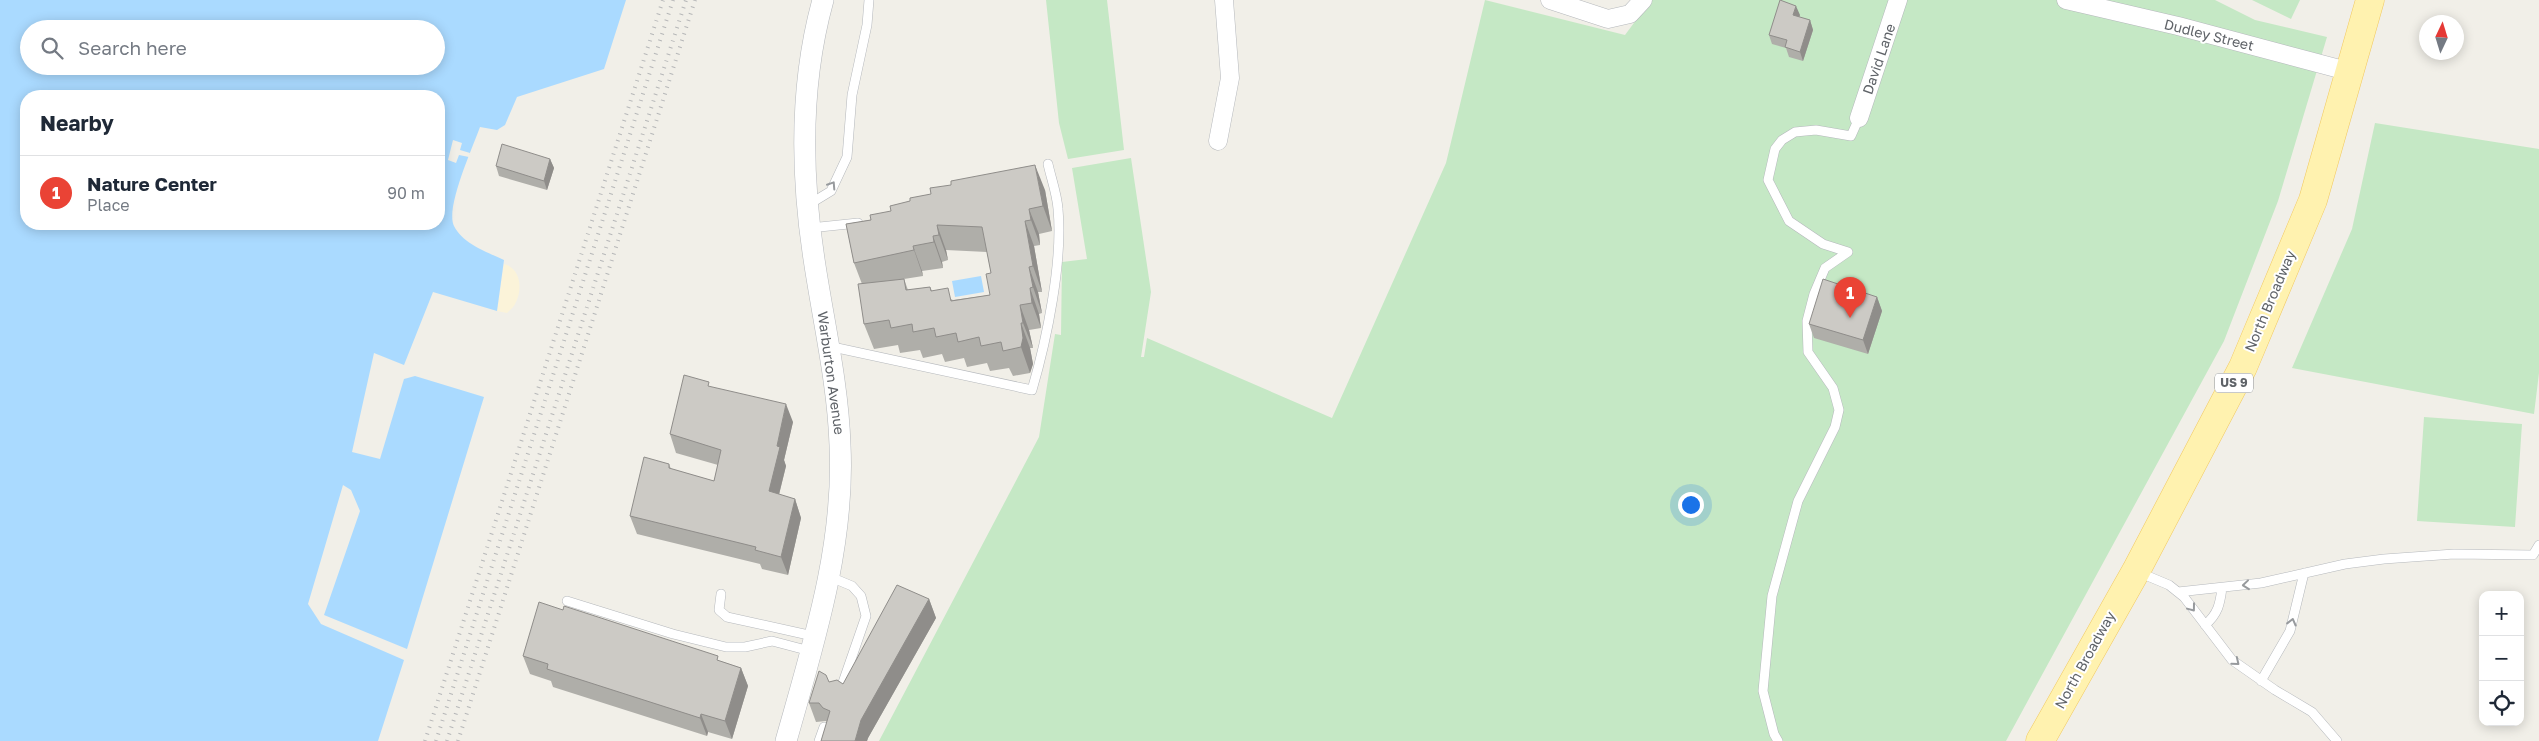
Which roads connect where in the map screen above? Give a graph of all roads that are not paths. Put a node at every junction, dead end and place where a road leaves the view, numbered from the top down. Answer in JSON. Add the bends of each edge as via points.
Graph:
{"nodes":[{"id":1,"x":823,"y":0,"type":"edge"},
{"id":2,"x":869,"y":0,"type":"edge"},
{"id":3,"x":1224,"y":0,"type":"edge"},
{"id":4,"x":1550,"y":0,"type":"edge"},
{"id":5,"x":1643,"y":0,"type":"edge"},
{"id":6,"x":1898,"y":0,"type":"edge"},
{"id":7,"x":2066,"y":0,"type":"edge"},
{"id":8,"x":2370,"y":0,"type":"edge"},
{"id":9,"x":2351,"y":72,"type":"junction"},
{"id":10,"x":1859,"y":118,"type":"joint"},
{"id":11,"x":1218,"y":141,"type":"dead end"},
{"id":12,"x":1048,"y":164,"type":"dead end"},
{"id":13,"x":808,"y":205,"type":"junction"},
{"id":14,"x":868,"y":222,"type":"edge"},
{"id":15,"x":810,"y":228,"type":"junction"},
{"id":16,"x":828,"y":346,"type":"junction"},
{"id":17,"x":2539,"y":545,"type":"edge"},
{"id":18,"x":2533,"y":555,"type":"junction"},
{"id":19,"x":2539,"y":563,"type":"edge"},
{"id":20,"x":2136,"y":571,"type":"junction"},
{"id":21,"x":2304,"y":573,"type":"junction"},
{"id":22,"x":828,"y":576,"type":"junction"},
{"id":23,"x":2222,"y":588,"type":"junction"},
{"id":24,"x":2178,"y":592,"type":"junction"},
{"id":25,"x":721,"y":594,"type":"dead end"},
{"id":26,"x":567,"y":601,"type":"dead end"},
{"id":27,"x":2205,"y":625,"type":"junction"},
{"id":28,"x":812,"y":643,"type":"junction"},
{"id":29,"x":2261,"y":681,"type":"junction"},
{"id":30,"x":839,"y":695,"type":"edge"},
{"id":31,"x":824,"y":727,"type":"edge"},
{"id":32,"x":786,"y":741,"type":"edge"},
{"id":33,"x":818,"y":741,"type":"edge"},
{"id":34,"x":1778,"y":741,"type":"edge"},
{"id":35,"x":2040,"y":741,"type":"edge"},
{"id":36,"x":2337,"y":741,"type":"edge"}],
"edges":[{"from":1,"to":13,"type":"street","name":"Warburton Avenue","via":[[807,92],[805,157]]},
{"from":13,"to":2,"type":"lane","one_way":true,"via":[[830,190],[847,157],[852,95]]},
{"from":3,"to":11,"type":"street","via":[[1230,78]]},
{"from":4,"to":5,"type":"street","via":[[1608,19],[1630,14]]},
{"from":6,"to":10,"type":"street","name":"David Lane"},
{"from":7,"to":9,"type":"street","name":"Dudley Street"},
{"from":8,"to":9,"type":"main road","name":"North Broadway","number":"US 9"},
{"from":9,"to":20,"type":"main road","name":"North Broadway","number":"US 9","via":[[2313,200],[2243,367]]},
{"from":10,"to":34,"type":"lane","via":[[1851,136],[1816,130],[1795,132],[1782,140],[1774,149],[1768,180],[1789,222],[1823,244],[1848,252],[1824,268],[1807,321],[1808,352],[1833,388],[1839,410],[1835,426],[1798,501],[1772,596],[1763,691]]},
{"from":12,"to":16,"type":"lane","via":[[1058,208],[1058,256],[1044,351],[1032,390]]},
{"from":13,"to":15,"type":"street","name":"Warburton Avenue"},
{"from":14,"to":15,"type":"lane"},
{"from":15,"to":16,"type":"street","name":"Warburton Avenue"},
{"from":16,"to":22,"type":"street","name":"Warburton Avenue","via":[[840,444],[841,499]]},
{"from":17,"to":18,"type":"lane"},
{"from":18,"to":19,"type":"lane"},
{"from":18,"to":21,"type":"lane","via":[[2454,554],[2384,559]]},
{"from":20,"to":24,"type":"lane"},
{"from":20,"to":35,"type":"main road","name":"North Broadway","number":"US 9"},
{"from":21,"to":23,"type":"lane","one_way":true},
{"from":29,"to":21,"type":"lane","one_way":true,"via":[[2290,631]]},
{"from":22,"to":28,"type":"street","name":"Warburton Avenue"},
{"from":22,"to":30,"type":"lane","via":[[852,586],[861,596],[866,616]]},
{"from":23,"to":24,"type":"lane"},
{"from":23,"to":27,"type":"lane","via":[[2219,608]]},
{"from":24,"to":27,"type":"lane","one_way":true},
{"from":25,"to":28,"type":"lane","via":[[719,610],[727,617]]},
{"from":26,"to":28,"type":"lane","via":[[726,647],[746,647],[772,641]]},
{"from":27,"to":29,"type":"lane","one_way":true,"via":[[2232,660]]},
{"from":28,"to":32,"type":"street","name":"Warburton Avenue"},
{"from":29,"to":36,"type":"lane","via":[[2312,712]]},
{"from":31,"to":33,"type":"lane"}]}
